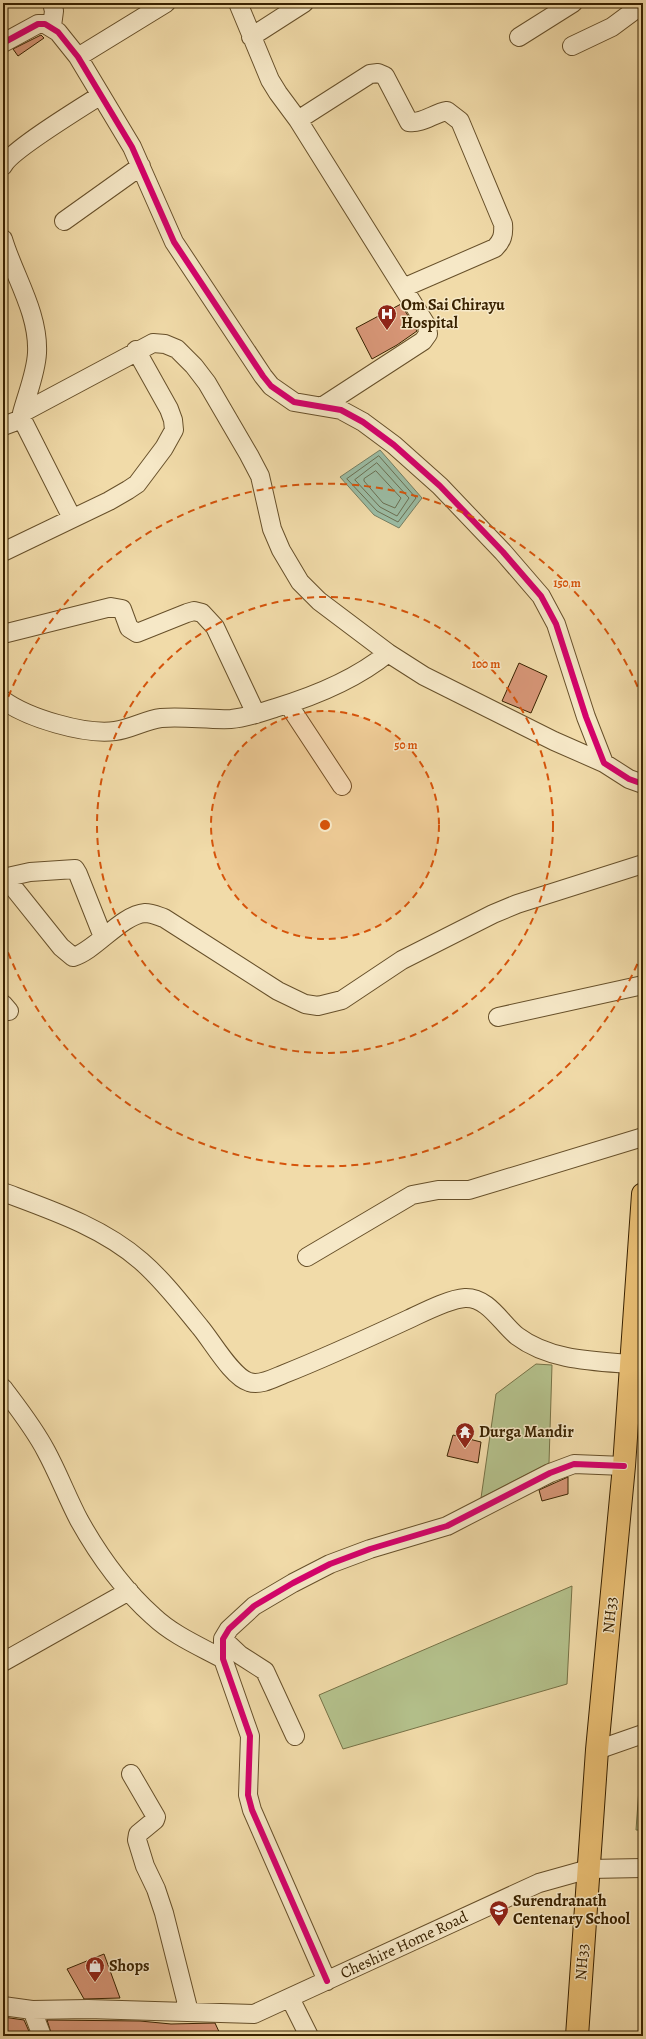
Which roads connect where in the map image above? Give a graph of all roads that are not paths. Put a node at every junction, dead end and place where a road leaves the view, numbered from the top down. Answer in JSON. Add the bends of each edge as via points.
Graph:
{"nodes":[{"id":1,"x":52,"y":3,"type":"edge"},
{"id":2,"x":166,"y":3,"type":"edge"},
{"id":3,"x":238,"y":3,"type":"edge"},
{"id":4,"x":304,"y":3,"type":"edge"},
{"id":5,"x":573,"y":3,"type":"edge"},
{"id":6,"x":643,"y":4,"type":"edge"},
{"id":7,"x":552,"y":9,"type":"edge"},
{"id":8,"x":52,"y":26,"type":"junction"},
{"id":9,"x":251,"y":37,"type":"junction"},
{"id":10,"x":519,"y":37,"type":"dead end"},
{"id":11,"x":3,"y":43,"type":"edge"},
{"id":12,"x":572,"y":46,"type":"dead end"},
{"id":13,"x":78,"y":57,"type":"junction"},
{"id":14,"x":101,"y":94,"type":"junction"},
{"id":15,"x":298,"y":120,"type":"junction"},
{"id":16,"x":3,"y":166,"type":"edge"},
{"id":17,"x":141,"y":166,"type":"junction"},
{"id":18,"x":64,"y":221,"type":"dead end"},
{"id":19,"x":3,"y":239,"type":"edge"},
{"id":20,"x":403,"y":288,"type":"junction"},
{"id":21,"x":136,"y":350,"type":"junction"},
{"id":22,"x":323,"y":406,"type":"junction"},
{"id":23,"x":22,"y":416,"type":"junction"},
{"id":24,"x":3,"y":426,"type":"edge"},
{"id":25,"x":72,"y":518,"type":"junction"},
{"id":26,"x":3,"y":552,"type":"edge"},
{"id":27,"x":3,"y":634,"type":"edge"},
{"id":28,"x":388,"y":653,"type":"junction"},
{"id":29,"x":3,"y":700,"type":"edge"},
{"id":30,"x":288,"y":704,"type":"junction"},
{"id":31,"x":256,"y":714,"type":"junction"},
{"id":32,"x":604,"y":763,"type":"junction"},
{"id":33,"x":643,"y":784,"type":"edge"},
{"id":34,"x":342,"y":786,"type":"dead end"},
{"id":35,"x":643,"y":864,"type":"edge"},
{"id":36,"x":4,"y":877,"type":"edge"},
{"id":37,"x":103,"y":937,"type":"junction"},
{"id":38,"x":643,"y":985,"type":"edge"},
{"id":39,"x":498,"y":1017,"type":"dead end"},
{"id":40,"x":643,"y":1137,"type":"edge"},
{"id":41,"x":3,"y":1192,"type":"edge"},
{"id":42,"x":643,"y":1194,"type":"edge"},
{"id":43,"x":307,"y":1257,"type":"dead end"},
{"id":44,"x":630,"y":1364,"type":"junction"},
{"id":45,"x":3,"y":1388,"type":"edge"},
{"id":46,"x":624,"y":1466,"type":"junction"},
{"id":47,"x":129,"y":1591,"type":"junction"},
{"id":48,"x":223,"y":1639,"type":"junction"},
{"id":49,"x":223,"y":1659,"type":"junction"},
{"id":50,"x":3,"y":1662,"type":"edge"},
{"id":51,"x":643,"y":1734,"type":"edge"},
{"id":52,"x":295,"y":1736,"type":"dead end"},
{"id":53,"x":597,"y":1750,"type":"junction"},
{"id":54,"x":131,"y":1774,"type":"dead end"},
{"id":55,"x":643,"y":1868,"type":"edge"},
{"id":56,"x":589,"y":1869,"type":"junction"},
{"id":57,"x":327,"y":1981,"type":"junction"},
{"id":58,"x":290,"y":1998,"type":"junction"},
{"id":59,"x":3,"y":2006,"type":"edge"},
{"id":60,"x":32,"y":2010,"type":"junction"},
{"id":61,"x":188,"y":2012,"type":"junction"},
{"id":62,"x":42,"y":2036,"type":"edge"},
{"id":63,"x":309,"y":2036,"type":"edge"},
{"id":64,"x":577,"y":2036,"type":"edge"}],
"edges":[{"from":1,"to":8,"type":"street"},
{"from":2,"to":13,"type":"street"},
{"from":3,"to":9,"type":"street"},
{"from":4,"to":9,"type":"street"},
{"from":5,"to":7,"type":"street"},
{"from":6,"to":12,"type":"street","via":[[612,27]]},
{"from":7,"to":10,"type":"street"},
{"from":8,"to":11,"type":"street","via":[[38,24]]},
{"from":8,"to":13,"type":"street","via":[[64,37]]},
{"from":9,"to":15,"type":"street","via":[[278,93]]},
{"from":13,"to":14,"type":"street"},
{"from":14,"to":16,"type":"street","via":[[30,143]]},
{"from":14,"to":17,"type":"street"},
{"from":15,"to":20,"type":"street"},
{"from":15,"to":20,"type":"street","via":[[370,74],[378,73],[385,76],[409,122],[416,123],[447,111],[460,121],[503,224],[501,242],[495,248]]},
{"from":17,"to":18,"type":"street"},
{"from":17,"to":22,"type":"street","via":[[174,242],[263,376],[271,386],[294,402]]},
{"from":19,"to":23,"type":"street","via":[[32,319],[36,339],[37,354]]},
{"from":20,"to":22,"type":"street","via":[[427,326],[428,334],[424,341]]},
{"from":21,"to":23,"type":"street"},
{"from":21,"to":25,"type":"street","via":[[169,409],[174,430],[137,484],[109,501]]},
{"from":21,"to":28,"type":"street","via":[[153,343],[165,344],[177,350],[194,366],[207,383],[253,462],[267,500],[272,529],[300,582],[319,601]]},
{"from":22,"to":32,"type":"street","via":[[351,415],[394,445],[440,486],[533,586],[556,624]]},
{"from":23,"to":24,"type":"street"},
{"from":23,"to":25,"type":"street"},
{"from":25,"to":26,"type":"street"},
{"from":27,"to":31,"type":"street","via":[[111,607],[122,609],[129,628],[137,633],[187,613],[202,613],[215,626]]},
{"from":28,"to":30,"type":"street","via":[[352,677]]},
{"from":28,"to":32,"type":"street","via":[[438,684]]},
{"from":29,"to":31,"type":"street","via":[[24,713],[56,723],[102,731],[116,731],[160,718],[232,719]]},
{"from":30,"to":31,"type":"street"},
{"from":30,"to":34,"type":"street"},
{"from":32,"to":33,"type":"street","via":[[629,779]]},
{"from":35,"to":37,"type":"street","via":[[493,914],[402,960],[342,1000],[324,1005],[305,1004],[291,999],[154,914],[136,916]]},
{"from":36,"to":37,"type":"street","via":[[61,947],[73,957]]},
{"from":36,"to":37,"type":"street","via":[[75,869]]},
{"from":38,"to":39,"type":"street"},
{"from":40,"to":43,"type":"street","via":[[469,1190],[438,1190],[412,1195]]},
{"from":41,"to":44,"type":"street","via":[[89,1226],[130,1252],[150,1270],[232,1369],[249,1383],[268,1380],[313,1363],[426,1312],[464,1298],[484,1304],[515,1334],[544,1352]]},
{"from":42,"to":44,"type":"main road","name":"NH33"},
{"from":44,"to":46,"type":"main road","name":"NH33"},
{"from":45,"to":47,"type":"street","via":[[37,1434],[79,1520]]},
{"from":46,"to":48,"type":"street","via":[[574,1464],[550,1473],[447,1526],[330,1564],[254,1606],[229,1629]]},
{"from":46,"to":53,"type":"main road","name":"NH33"},
{"from":47,"to":49,"type":"street","via":[[167,1627]]},
{"from":47,"to":50,"type":"street"},
{"from":48,"to":49,"type":"street"},
{"from":48,"to":52,"type":"street","via":[[240,1655],[265,1672]]},
{"from":49,"to":57,"type":"street","via":[[250,1736],[248,1795],[252,1810]]},
{"from":51,"to":53,"type":"street"},
{"from":53,"to":56,"type":"main road","name":"NH33"},
{"from":54,"to":61,"type":"street","via":[[156,1817],[154,1822],[138,1834],[137,1840],[160,1899]]},
{"from":55,"to":56,"type":"street","name":"Cheshire Home Road"},
{"from":56,"to":57,"type":"street","name":"Cheshire Home Road","via":[[539,1883]]},
{"from":56,"to":64,"type":"main road","name":"NH33"},
{"from":57,"to":58,"type":"street","name":"Cheshire Home Road"},
{"from":58,"to":61,"type":"street","name":"Cheshire Home Road","via":[[254,2014]]},
{"from":58,"to":63,"type":"street"},
{"from":59,"to":60,"type":"street","name":"Cheshire Home Road"},
{"from":60,"to":61,"type":"street","name":"Cheshire Home Road"},
{"from":60,"to":62,"type":"street"}]}
